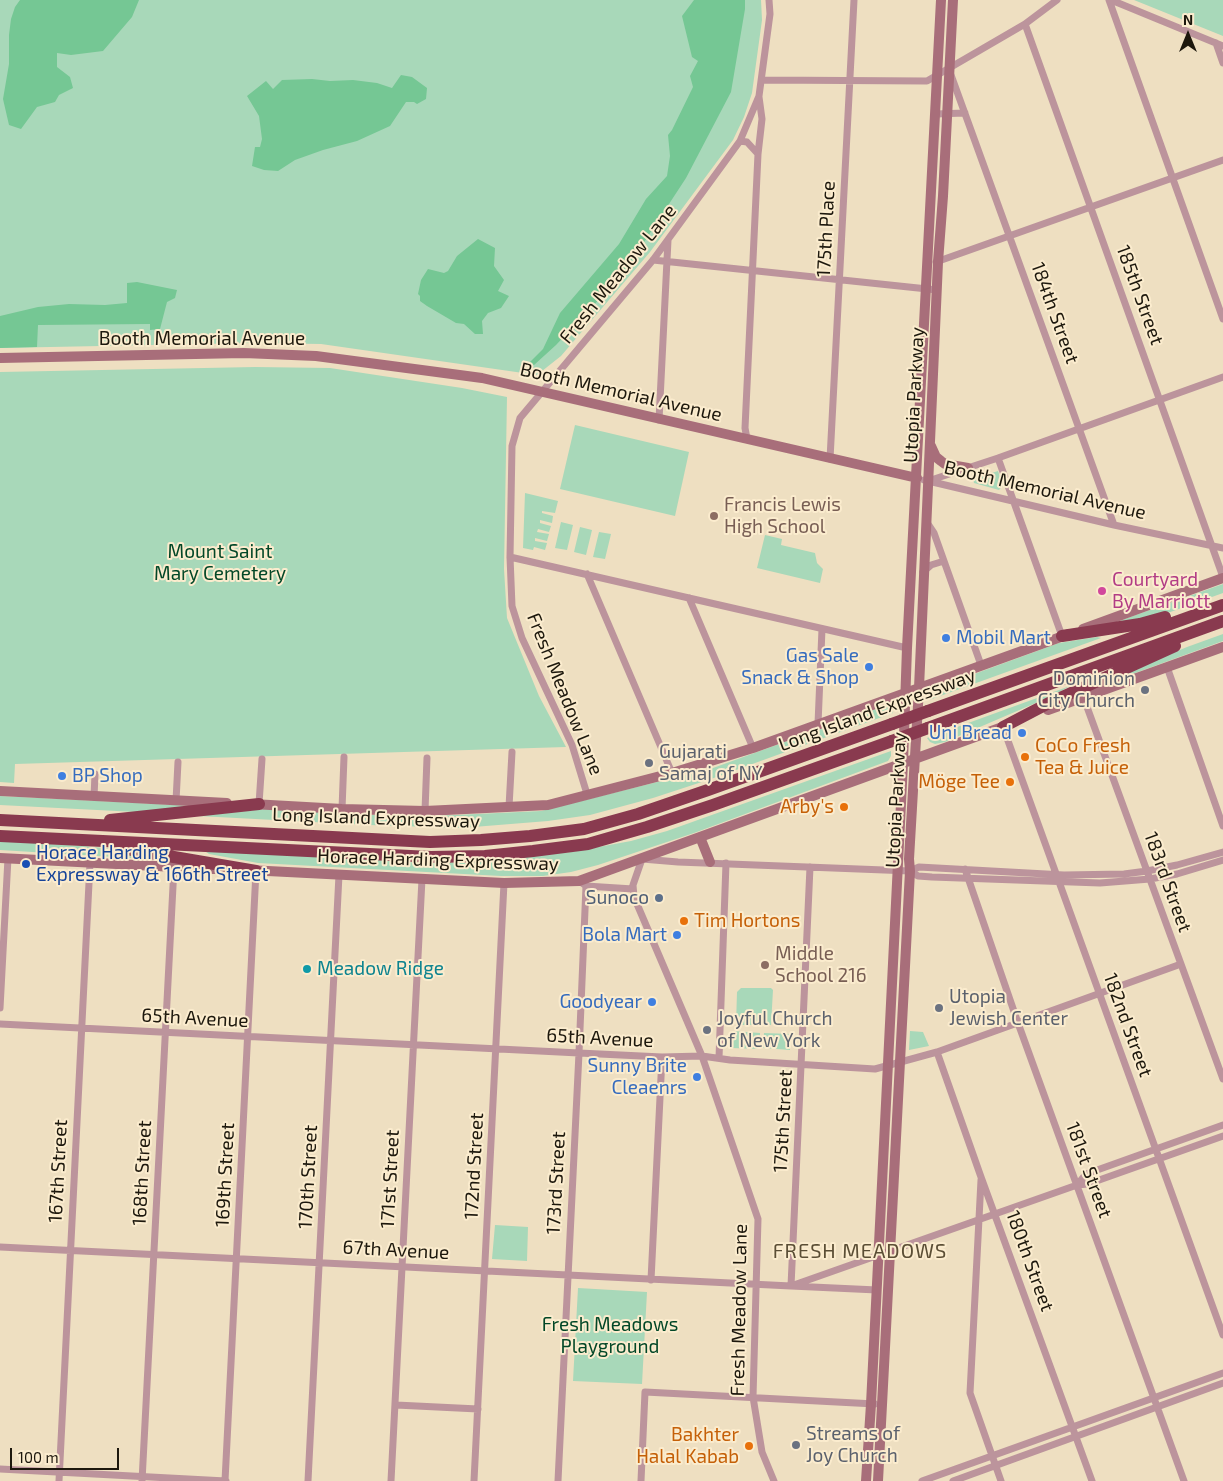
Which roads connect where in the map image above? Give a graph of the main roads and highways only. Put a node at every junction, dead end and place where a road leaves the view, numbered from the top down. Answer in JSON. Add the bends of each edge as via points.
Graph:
{"nodes":[{"id":1,"x":941,"y":0,"type":"edge"},
{"id":2,"x":953,"y":0,"type":"edge"},
{"id":3,"x":941,"y":114,"type":"junction"},
{"id":4,"x":932,"y":290,"type":"junction"},
{"id":5,"x":0,"y":358,"type":"edge"},
{"id":6,"x":929,"y":443,"type":"junction"},
{"id":7,"x":968,"y":468,"type":"road end"},
{"id":8,"x":922,"y":479,"type":"junction"},
{"id":9,"x":1223,"y":578,"type":"edge"},
{"id":10,"x":1223,"y":603,"type":"edge"},
{"id":11,"x":1223,"y":621,"type":"edge"},
{"id":12,"x":1223,"y":625,"type":"edge"},
{"id":13,"x":1062,"y":636,"type":"junction"},
{"id":14,"x":1223,"y":647,"type":"edge"},
{"id":15,"x":919,"y":688,"type":"junction"},
{"id":16,"x":906,"y":693,"type":"junction"},
{"id":17,"x":1003,"y":726,"type":"junction"},
{"id":18,"x":915,"y":759,"type":"junction"},
{"id":19,"x":903,"y":763,"type":"junction"},
{"id":20,"x":0,"y":792,"type":"edge"},
{"id":21,"x":259,"y":804,"type":"junction"},
{"id":22,"x":0,"y":820,"type":"edge"},
{"id":23,"x":69,"y":824,"type":"junction"},
{"id":24,"x":0,"y":836,"type":"edge"},
{"id":25,"x":700,"y":837,"type":"junction"},
{"id":26,"x":71,"y":840,"type":"junction"},
{"id":27,"x":4,"y":858,"type":"edge"},
{"id":28,"x":710,"y":862,"type":"road end"},
{"id":29,"x":256,"y":871,"type":"junction"},
{"id":30,"x":866,"y":1481,"type":"edge"},
{"id":31,"x":878,"y":1481,"type":"edge"}],
"edges":[{"from":1,"to":3,"type":"main road","name":"Utopia Parkway","via":[[938,74]]},
{"from":2,"to":3,"type":"main road","name":"Utopia Parkway","via":[[949,67]]},
{"from":3,"to":4,"type":"main road","name":"Utopia Parkway"},
{"from":4,"to":6,"type":"main road","name":"Utopia Parkway"},
{"from":4,"to":8,"type":"main road","name":"Utopia Parkway"},
{"from":5,"to":8,"type":"main road","name":"Booth Memorial Avenue","via":[[244,353],[316,356],[482,378]]},
{"from":6,"to":7,"type":"main road","via":[[941,461]]},
{"from":6,"to":8,"type":"main road","name":"Utopia Parkway"},
{"from":8,"to":15,"type":"main road","name":"Utopia Parkway","via":[[926,521]]},
{"from":8,"to":16,"type":"main road","name":"Utopia Parkway"},
{"from":9,"to":13,"type":"main road"},
{"from":10,"to":13,"type":"highway","via":[[1140,624]]},
{"from":10,"to":23,"type":"highway","name":"Long Island Expressway","bridge":true,"via":[[708,790],[584,829],[430,842]]},
{"from":11,"to":26,"type":"highway","name":"Long Island Expressway","bridge":true,"via":[[712,805],[588,844],[534,852],[431,857]]},
{"from":12,"to":17,"type":"highway"},
{"from":13,"to":15,"type":"main road"},
{"from":14,"to":17,"type":"main road","name":"Horace Harding Expressway"},
{"from":15,"to":16,"type":"main road"},
{"from":15,"to":18,"type":"main road","name":"Utopia Parkway"},
{"from":16,"to":19,"type":"main road","name":"Utopia Parkway"},
{"from":16,"to":21,"type":"main road","via":[[672,774],[548,805],[425,811]]},
{"from":17,"to":18,"type":"main road","name":"Horace Harding Expressway"},
{"from":18,"to":19,"type":"main road","name":"Horace Harding Expressway"},
{"from":18,"to":31,"type":"main road","name":"Utopia Parkway"},
{"from":19,"to":25,"type":"main road","name":"Horace Harding Expressway"},
{"from":19,"to":30,"type":"main road","name":"Utopia Parkway"},
{"from":20,"to":21,"type":"main road"},
{"from":21,"to":23,"type":"highway"},
{"from":22,"to":23,"type":"highway","name":"Long Island Expressway"},
{"from":24,"to":26,"type":"highway","name":"Long Island Expressway"},
{"from":25,"to":28,"type":"main road"},
{"from":25,"to":29,"type":"main road","name":"Horace Harding Expressway","via":[[582,884]]},
{"from":26,"to":29,"type":"highway"},
{"from":27,"to":29,"type":"main road","name":"Horace Harding Expressway"}]}
